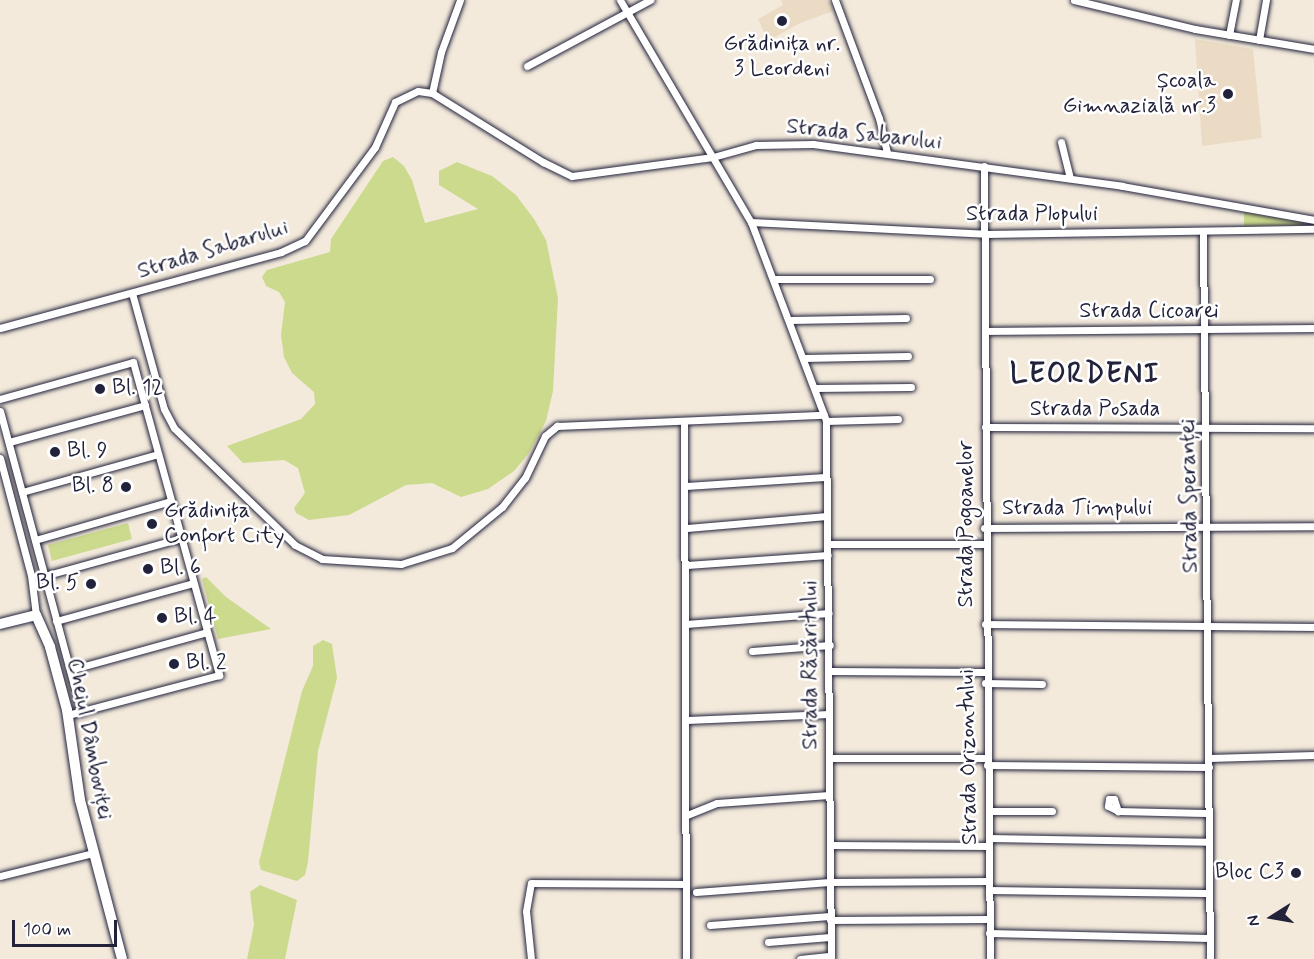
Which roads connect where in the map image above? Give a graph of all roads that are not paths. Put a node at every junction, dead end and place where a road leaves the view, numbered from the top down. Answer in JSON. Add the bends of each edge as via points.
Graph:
{"nodes":[{"id":1,"x":460,"y":0,"type":"edge"},
{"id":2,"x":620,"y":0,"type":"edge"},
{"id":3,"x":650,"y":0,"type":"edge"},
{"id":4,"x":835,"y":0,"type":"edge"},
{"id":5,"x":1074,"y":0,"type":"edge"},
{"id":6,"x":1236,"y":0,"type":"edge"},
{"id":7,"x":1266,"y":0,"type":"edge"},
{"id":8,"x":628,"y":12,"type":"junction"},
{"id":9,"x":1229,"y":35,"type":"junction"},
{"id":10,"x":1259,"y":40,"type":"junction"},
{"id":11,"x":1314,"y":49,"type":"edge"},
{"id":12,"x":527,"y":66,"type":"dead end"},
{"id":13,"x":432,"y":93,"type":"junction"},
{"id":14,"x":1060,"y":142,"type":"dead end"},
{"id":15,"x":887,"y":152,"type":"junction"},
{"id":16,"x":713,"y":157,"type":"junction"},
{"id":17,"x":984,"y":166,"type":"junction"},
{"id":18,"x":1070,"y":178,"type":"junction"},
{"id":19,"x":1312,"y":219,"type":"edge"},
{"id":20,"x":751,"y":222,"type":"junction"},
{"id":21,"x":1311,"y":230,"type":"edge"},
{"id":22,"x":1203,"y":233,"type":"junction"},
{"id":23,"x":986,"y":234,"type":"junction"},
{"id":24,"x":775,"y":279,"type":"junction"},
{"id":25,"x":930,"y":279,"type":"dead end"},
{"id":26,"x":132,"y":293,"type":"junction"},
{"id":27,"x":906,"y":318,"type":"dead end"},
{"id":28,"x":790,"y":320,"type":"junction"},
{"id":29,"x":0,"y":327,"type":"edge"},
{"id":30,"x":1314,"y":328,"type":"edge"},
{"id":31,"x":1205,"y":329,"type":"junction"},
{"id":32,"x":985,"y":331,"type":"junction"},
{"id":33,"x":908,"y":356,"type":"dead end"},
{"id":34,"x":804,"y":358,"type":"junction"},
{"id":35,"x":911,"y":387,"type":"dead end"},
{"id":36,"x":815,"y":388,"type":"junction"},
{"id":37,"x":0,"y":399,"type":"edge"},
{"id":38,"x":145,"y":405,"type":"junction"},
{"id":39,"x":0,"y":411,"type":"edge"},
{"id":40,"x":825,"y":418,"type":"junction"},
{"id":41,"x":898,"y":419,"type":"dead end"},
{"id":42,"x":684,"y":423,"type":"junction"},
{"id":43,"x":985,"y":427,"type":"junction"},
{"id":44,"x":1208,"y":428,"type":"junction"},
{"id":45,"x":1314,"y":428,"type":"edge"},
{"id":46,"x":9,"y":442,"type":"junction"},
{"id":47,"x":158,"y":454,"type":"junction"},
{"id":48,"x":0,"y":458,"type":"edge"},
{"id":49,"x":825,"y":477,"type":"junction"},
{"id":50,"x":686,"y":486,"type":"junction"},
{"id":51,"x":22,"y":492,"type":"junction"},
{"id":52,"x":171,"y":501,"type":"junction"},
{"id":53,"x":826,"y":516,"type":"junction"},
{"id":54,"x":1208,"y":526,"type":"junction"},
{"id":55,"x":1314,"y":526,"type":"edge"},
{"id":56,"x":687,"y":528,"type":"junction"},
{"id":57,"x":984,"y":528,"type":"junction"},
{"id":58,"x":181,"y":538,"type":"junction"},
{"id":59,"x":35,"y":542,"type":"junction"},
{"id":60,"x":827,"y":544,"type":"junction"},
{"id":61,"x":984,"y":544,"type":"junction"},
{"id":62,"x":24,"y":548,"type":"junction"},
{"id":63,"x":828,"y":555,"type":"junction"},
{"id":64,"x":687,"y":565,"type":"junction"},
{"id":65,"x":44,"y":576,"type":"junction"},
{"id":66,"x":193,"y":583,"type":"junction"},
{"id":67,"x":829,"y":613,"type":"junction"},
{"id":68,"x":36,"y":615,"type":"junction"},
{"id":69,"x":56,"y":621,"type":"junction"},
{"id":70,"x":0,"y":624,"type":"edge"},
{"id":71,"x":686,"y":624,"type":"junction"},
{"id":72,"x":985,"y":624,"type":"junction"},
{"id":73,"x":1209,"y":627,"type":"junction"},
{"id":74,"x":1314,"y":627,"type":"edge"},
{"id":75,"x":207,"y":632,"type":"junction"},
{"id":76,"x":830,"y":645,"type":"junction"},
{"id":77,"x":752,"y":651,"type":"dead end"},
{"id":78,"x":70,"y":670,"type":"junction"},
{"id":79,"x":829,"y":670,"type":"junction"},
{"id":80,"x":985,"y":672,"type":"junction"},
{"id":81,"x":985,"y":683,"type":"junction"},
{"id":82,"x":1042,"y":684,"type":"dead end"},
{"id":83,"x":81,"y":712,"type":"junction"},
{"id":84,"x":830,"y":714,"type":"junction"},
{"id":85,"x":68,"y":715,"type":"junction"},
{"id":86,"x":687,"y":720,"type":"junction"},
{"id":87,"x":1314,"y":755,"type":"edge"},
{"id":88,"x":830,"y":758,"type":"junction"},
{"id":89,"x":1209,"y":758,"type":"junction"},
{"id":90,"x":987,"y":761,"type":"junction"},
{"id":91,"x":1209,"y":767,"type":"junction"},
{"id":92,"x":829,"y":795,"type":"junction"},
{"id":93,"x":1116,"y":810,"type":"dead end"},
{"id":94,"x":989,"y":811,"type":"junction"},
{"id":95,"x":1052,"y":811,"type":"dead end"},
{"id":96,"x":1208,"y":813,"type":"junction"},
{"id":97,"x":687,"y":815,"type":"junction"},
{"id":98,"x":989,"y":842,"type":"junction"},
{"id":99,"x":1208,"y":842,"type":"junction"},
{"id":100,"x":830,"y":845,"type":"junction"},
{"id":101,"x":93,"y":854,"type":"junction"},
{"id":102,"x":0,"y":876,"type":"edge"},
{"id":103,"x":989,"y":881,"type":"junction"},
{"id":104,"x":830,"y":882,"type":"junction"},
{"id":105,"x":684,"y":884,"type":"junction"},
{"id":106,"x":989,"y":890,"type":"junction"},
{"id":107,"x":696,"y":892,"type":"dead end"},
{"id":108,"x":1208,"y":893,"type":"junction"},
{"id":109,"x":830,"y":918,"type":"junction"},
{"id":110,"x":989,"y":919,"type":"junction"},
{"id":111,"x":710,"y":925,"type":"dead end"},
{"id":112,"x":989,"y":933,"type":"junction"},
{"id":113,"x":831,"y":938,"type":"junction"},
{"id":114,"x":1209,"y":938,"type":"junction"},
{"id":115,"x":768,"y":942,"type":"dead end"},
{"id":116,"x":831,"y":958,"type":"edge"},
{"id":117,"x":122,"y":959,"type":"edge"},
{"id":118,"x":531,"y":959,"type":"edge"},
{"id":119,"x":686,"y":959,"type":"edge"},
{"id":120,"x":800,"y":959,"type":"edge"},
{"id":121,"x":990,"y":959,"type":"edge"},
{"id":122,"x":1210,"y":959,"type":"edge"}],
"edges":[{"from":1,"to":13,"type":"street","via":[[436,68]]},
{"from":2,"to":8,"type":"street","name":"Strada Răsăritului"},
{"from":3,"to":8,"type":"street"},
{"from":4,"to":15,"type":"street","via":[[879,118]]},
{"from":5,"to":9,"type":"street"},
{"from":6,"to":9,"type":"street"},
{"from":7,"to":10,"type":"street"},
{"from":8,"to":12,"type":"street"},
{"from":8,"to":16,"type":"street","name":"Strada Răsăritului"},
{"from":9,"to":10,"type":"street"},
{"from":10,"to":11,"type":"street"},
{"from":13,"to":16,"type":"street","name":"Strada Sabarului","via":[[549,166],[572,176]]},
{"from":13,"to":26,"type":"street","name":"Strada Sabarului","via":[[408,93],[395,102],[375,147],[322,223],[305,240],[281,252]]},
{"from":14,"to":18,"type":"street"},
{"from":15,"to":16,"type":"street","name":"Strada Sabarului","via":[[776,143]]},
{"from":15,"to":17,"type":"street","name":"Strada Sabarului"},
{"from":16,"to":20,"type":"street","name":"Strada Răsăritului"},
{"from":17,"to":18,"type":"street","name":"Strada Sabarului"},
{"from":17,"to":23,"type":"street","name":"Strada Pogoanelor"},
{"from":18,"to":19,"type":"street","name":"Strada Sabarului"},
{"from":19,"to":21,"type":"street"},
{"from":20,"to":23,"type":"street","name":"Strada Plopului"},
{"from":20,"to":24,"type":"street","name":"Strada Răsăritului"},
{"from":21,"to":22,"type":"street","name":"Strada Plopului"},
{"from":22,"to":23,"type":"street","name":"Strada Plopului"},
{"from":22,"to":31,"type":"street","name":"Strada Speranței"},
{"from":23,"to":32,"type":"street","name":"Strada Pogoanelor"},
{"from":24,"to":25,"type":"street"},
{"from":24,"to":28,"type":"street","name":"Strada Răsăritului"},
{"from":26,"to":29,"type":"street","name":"Strada Sabarului"},
{"from":26,"to":42,"type":"street","via":[[164,409],[174,428],[295,545],[321,559],[401,564],[452,548],[502,507],[525,478],[545,436],[558,426]]},
{"from":27,"to":28,"type":"street"},
{"from":28,"to":34,"type":"street","name":"Strada Răsăritului"},
{"from":30,"to":31,"type":"street","name":"Strada Cicoarei"},
{"from":31,"to":32,"type":"street","name":"Strada Cicoarei"},
{"from":31,"to":44,"type":"street","name":"Strada Speranței"},
{"from":32,"to":43,"type":"street","name":"Strada Pogoanelor"},
{"from":33,"to":34,"type":"street"},
{"from":34,"to":36,"type":"street","name":"Strada Răsăritului"},
{"from":35,"to":36,"type":"street"},
{"from":36,"to":40,"type":"street","name":"Strada Răsăritului"},
{"from":37,"to":38,"type":"street","via":[[133,362]]},
{"from":38,"to":46,"type":"street"},
{"from":38,"to":47,"type":"street"},
{"from":39,"to":46,"type":"street"},
{"from":40,"to":41,"type":"street"},
{"from":40,"to":42,"type":"street"},
{"from":40,"to":49,"type":"street","name":"Strada Răsăritului"},
{"from":42,"to":50,"type":"street"},
{"from":43,"to":44,"type":"street","name":"Strada Posada"},
{"from":43,"to":57,"type":"street","name":"Strada Pogoanelor"},
{"from":44,"to":45,"type":"street","name":"Strada Posada"},
{"from":44,"to":54,"type":"street","name":"Strada Speranței"},
{"from":46,"to":51,"type":"street"},
{"from":47,"to":51,"type":"street"},
{"from":47,"to":52,"type":"street"},
{"from":48,"to":62,"type":"street","name":"Cheiul Dâmboviței"},
{"from":49,"to":50,"type":"street"},
{"from":49,"to":53,"type":"street","name":"Strada Răsăritului"},
{"from":50,"to":56,"type":"street"},
{"from":51,"to":59,"type":"street"},
{"from":52,"to":58,"type":"street"},
{"from":52,"to":59,"type":"street"},
{"from":53,"to":56,"type":"street"},
{"from":53,"to":60,"type":"street","name":"Strada Răsăritului"},
{"from":54,"to":55,"type":"street","name":"Strada Timpului"},
{"from":54,"to":57,"type":"street","name":"Strada Timpului"},
{"from":54,"to":73,"type":"street","name":"Strada Speranței"},
{"from":56,"to":64,"type":"street"},
{"from":57,"to":61,"type":"street","name":"Strada Pogoanelor"},
{"from":58,"to":65,"type":"street"},
{"from":58,"to":66,"type":"street"},
{"from":59,"to":62,"type":"street"},
{"from":59,"to":65,"type":"street"},
{"from":60,"to":61,"type":"street"},
{"from":60,"to":63,"type":"street","name":"Strada Răsăritului"},
{"from":61,"to":72,"type":"street","name":"Strada Pogoanelor"},
{"from":62,"to":68,"type":"street","name":"Cheiul Dâmboviței"},
{"from":63,"to":64,"type":"street"},
{"from":63,"to":67,"type":"street","name":"Strada Răsăritului"},
{"from":64,"to":71,"type":"street"},
{"from":65,"to":69,"type":"street"},
{"from":66,"to":69,"type":"street"},
{"from":66,"to":75,"type":"street"},
{"from":67,"to":71,"type":"street"},
{"from":67,"to":76,"type":"street","name":"Strada Răsăritului"},
{"from":68,"to":70,"type":"street"},
{"from":68,"to":85,"type":"street","name":"Cheiul Dâmboviței","via":[[54,660]]},
{"from":69,"to":78,"type":"street"},
{"from":71,"to":86,"type":"street"},
{"from":72,"to":73,"type":"street","name":"Strada Pogoanelor"},
{"from":72,"to":80,"type":"street","name":"Strada Orizontului"},
{"from":73,"to":74,"type":"street","name":"Strada Pogoanelor"},
{"from":73,"to":89,"type":"street","name":"Strada Speranței"},
{"from":75,"to":78,"type":"street"},
{"from":75,"to":83,"type":"street","via":[[219,675]]},
{"from":76,"to":77,"type":"street"},
{"from":76,"to":79,"type":"street","name":"Strada Răsăritului"},
{"from":78,"to":83,"type":"street"},
{"from":79,"to":80,"type":"street"},
{"from":79,"to":84,"type":"street","name":"Strada Răsăritului"},
{"from":80,"to":81,"type":"street","name":"Strada Orizontului"},
{"from":81,"to":82,"type":"street"},
{"from":81,"to":90,"type":"street","name":"Strada Orizontului"},
{"from":83,"to":85,"type":"street"},
{"from":84,"to":86,"type":"street"},
{"from":84,"to":88,"type":"street","name":"Strada Răsăritului"},
{"from":85,"to":101,"type":"street","name":"Cheiul Dâmboviței","via":[[74,769]]},
{"from":86,"to":97,"type":"street"},
{"from":87,"to":89,"type":"street"},
{"from":88,"to":90,"type":"street"},
{"from":88,"to":92,"type":"street","name":"Strada Răsăritului"},
{"from":89,"to":91,"type":"street","name":"Strada Speranței"},
{"from":90,"to":91,"type":"street"},
{"from":90,"to":94,"type":"street","name":"Strada Orizontului"},
{"from":91,"to":96,"type":"street","name":"Strada Speranței"},
{"from":92,"to":97,"type":"street","via":[[717,803]]},
{"from":92,"to":100,"type":"street","name":"Strada Răsăritului"},
{"from":93,"to":96,"type":"street"},
{"from":94,"to":95,"type":"street"},
{"from":94,"to":98,"type":"street","name":"Strada Orizontului"},
{"from":96,"to":99,"type":"street","name":"Strada Speranței"},
{"from":97,"to":105,"type":"street"},
{"from":98,"to":99,"type":"street"},
{"from":98,"to":100,"type":"street"},
{"from":98,"to":103,"type":"street","name":"Strada Orizontului"},
{"from":99,"to":108,"type":"street","name":"Strada Speranței"},
{"from":100,"to":104,"type":"street","name":"Strada Răsăritului"},
{"from":101,"to":102,"type":"street"},
{"from":101,"to":117,"type":"street","name":"Cheiul Dâmboviței"},
{"from":103,"to":104,"type":"street"},
{"from":103,"to":106,"type":"street","name":"Strada Orizontului"},
{"from":104,"to":107,"type":"street"},
{"from":104,"to":109,"type":"street","name":"Strada Răsăritului"},
{"from":105,"to":118,"type":"street","via":[[531,883],[526,911]]},
{"from":105,"to":119,"type":"street"},
{"from":106,"to":108,"type":"street"},
{"from":106,"to":110,"type":"street","name":"Strada Orizontului"},
{"from":108,"to":114,"type":"street","name":"Strada Speranței"},
{"from":109,"to":110,"type":"street"},
{"from":109,"to":111,"type":"street"},
{"from":109,"to":113,"type":"street","name":"Strada Răsăritului"},
{"from":110,"to":112,"type":"street","name":"Strada Orizontului"},
{"from":112,"to":114,"type":"street"},
{"from":112,"to":121,"type":"street","name":"Strada Orizontului"},
{"from":113,"to":115,"type":"street"},
{"from":113,"to":116,"type":"street","name":"Strada Răsăritului"},
{"from":114,"to":122,"type":"street","name":"Strada Speranței"},
{"from":116,"to":120,"type":"street"}]}
